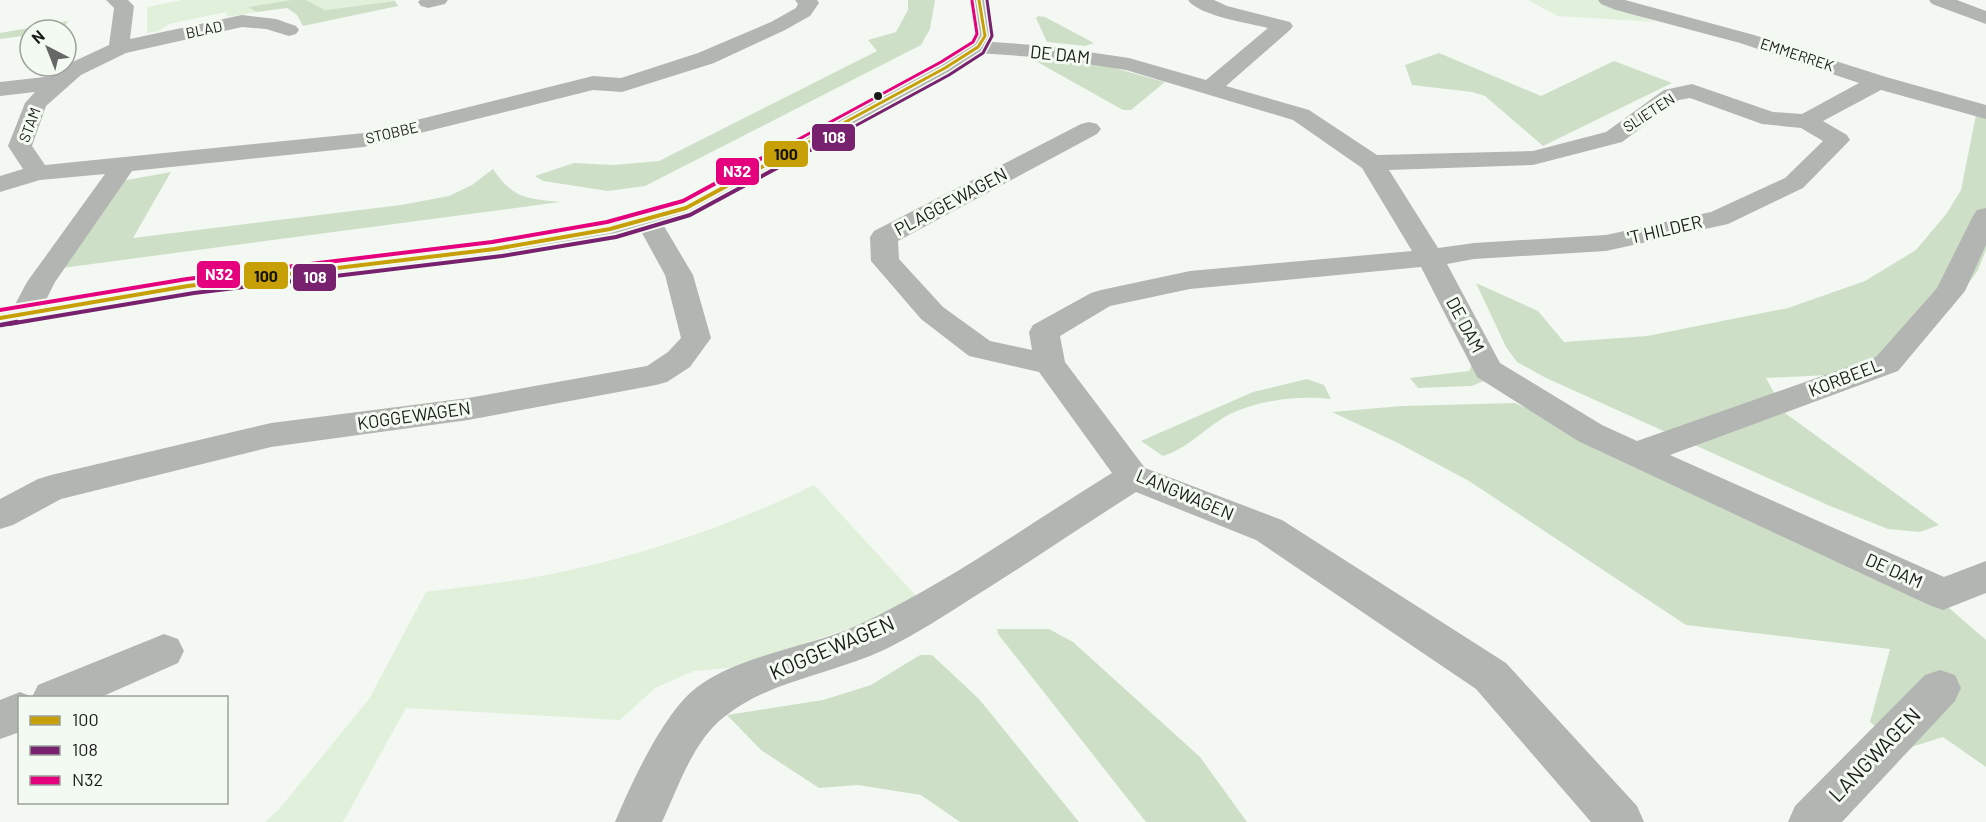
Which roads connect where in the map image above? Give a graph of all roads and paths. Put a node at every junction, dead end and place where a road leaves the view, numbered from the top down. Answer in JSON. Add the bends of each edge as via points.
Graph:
{"nodes":[{"id":1,"x":116,"y":0,"type":"edge"},
{"id":2,"x":805,"y":0,"type":"edge"},
{"id":3,"x":979,"y":0,"type":"edge"},
{"id":4,"x":1198,"y":0,"type":"edge"},
{"id":5,"x":1608,"y":0,"type":"edge"},
{"id":6,"x":1939,"y":0,"type":"edge"},
{"id":7,"x":1986,"y":18,"type":"edge"},
{"id":8,"x":290,"y":30,"type":"dead end"},
{"id":9,"x":978,"y":47,"type":"junction"},
{"id":10,"x":119,"y":48,"type":"junction"},
{"id":11,"x":1878,"y":81,"type":"junction"},
{"id":12,"x":60,"y":82,"type":"junction"},
{"id":13,"x":1211,"y":87,"type":"junction"},
{"id":14,"x":0,"y":89,"type":"edge"},
{"id":15,"x":1986,"y":112,"type":"edge"},
{"id":16,"x":1806,"y":121,"type":"junction"},
{"id":17,"x":1089,"y":129,"type":"dead end"},
{"id":18,"x":1372,"y":163,"type":"junction"},
{"id":19,"x":123,"y":166,"type":"junction"},
{"id":20,"x":38,"y":173,"type":"junction"},
{"id":21,"x":0,"y":184,"type":"edge"},
{"id":22,"x":1986,"y":216,"type":"edge"},
{"id":23,"x":649,"y":222,"type":"junction"},
{"id":24,"x":1431,"y":258,"type":"junction"},
{"id":25,"x":13,"y":315,"type":"edge"},
{"id":26,"x":1050,"y":364,"type":"junction"},
{"id":27,"x":1636,"y":454,"type":"junction"},
{"id":28,"x":1133,"y":477,"type":"junction"},
{"id":29,"x":0,"y":515,"type":"edge"},
{"id":30,"x":1986,"y":576,"type":"edge"},
{"id":31,"x":164,"y":651,"type":"dead end"},
{"id":32,"x":1940,"y":688,"type":"dead end"},
{"id":33,"x":58,"y":696,"type":"edge"},
{"id":34,"x":18,"y":712,"type":"edge"},
{"id":35,"x":0,"y":720,"type":"edge"},
{"id":36,"x":638,"y":822,"type":"edge"},
{"id":37,"x":1622,"y":822,"type":"edge"},
{"id":38,"x":1810,"y":822,"type":"edge"}],
"edges":[{"from":1,"to":10,"type":"street","via":[[124,6]]},
{"from":2,"to":19,"type":"street","name":"STOBBE","via":[[809,3],[802,12],[778,26],[706,58],[622,85],[593,83],[364,140]]},
{"from":3,"to":9,"type":"street","via":[[985,36]]},
{"from":4,"to":13,"type":"street","via":[[1283,26]]},
{"from":5,"to":11,"type":"street","name":"EMMERREK"},
{"from":6,"to":7,"type":"street"},
{"from":8,"to":10,"type":"street","name":"BLAD","via":[[269,23],[242,21]]},
{"from":9,"to":13,"type":"street","name":"DE DAM","via":[[1129,63]]},
{"from":9,"to":23,"type":"street","via":[[686,208]]},
{"from":10,"to":12,"type":"street","name":"STAM","via":[[73,70]]},
{"from":11,"to":15,"type":"street","name":"EMMERREK"},
{"from":11,"to":16,"type":"street"},
{"from":12,"to":14,"type":"street","name":"STAM"},
{"from":12,"to":20,"type":"street","name":"STAM","via":[[36,103],[20,146]]},
{"from":13,"to":18,"type":"street","name":"DE DAM","via":[[1301,115]]},
{"from":16,"to":18,"type":"street","name":"SLIETEN","via":[[1770,119],[1692,91],[1672,95],[1614,137],[1533,158]]},
{"from":16,"to":24,"type":"street","name":"'T HILDER","via":[[1838,140],[1794,183],[1719,218],[1606,243],[1474,251]]},
{"from":17,"to":26,"type":"street","name":"PLAGGEWAGEN","via":[[884,237],[885,261],[932,313],[980,349]]},
{"from":18,"to":24,"type":"street","name":"DE DAM"},
{"from":19,"to":20,"type":"street"},
{"from":19,"to":25,"type":"street"},
{"from":20,"to":21,"type":"street"},
{"from":22,"to":27,"type":"street","name":"KORBEEL","via":[[1950,291],[1887,364]]},
{"from":23,"to":25,"type":"street","via":[[592,235],[222,280]]},
{"from":23,"to":29,"type":"street","name":"KOGGEWAGEN","via":[[679,275],[696,338],[677,363],[656,375],[468,409],[271,435],[51,488]]},
{"from":24,"to":26,"type":"street","name":"LANGWAGEN","via":[[1190,280],[1101,299],[1044,332]]},
{"from":24,"to":27,"type":"street","name":"DE DAM","via":[[1488,370],[1590,433]]},
{"from":26,"to":28,"type":"street","name":"LANGWAGEN"},
{"from":27,"to":30,"type":"street","name":"DE DAM","via":[[1943,594]]},
{"from":28,"to":36,"type":"street","name":"KOGGEWAGEN","via":[[872,637],[736,686],[706,705],[688,727]]},
{"from":28,"to":37,"type":"street","name":"LANGWAGEN","via":[[1269,530],[1491,676]]},
{"from":31,"to":33,"type":"street"},
{"from":32,"to":38,"type":"street","name":"LANGWAGEN"},
{"from":34,"to":35,"type":"street"}]}
